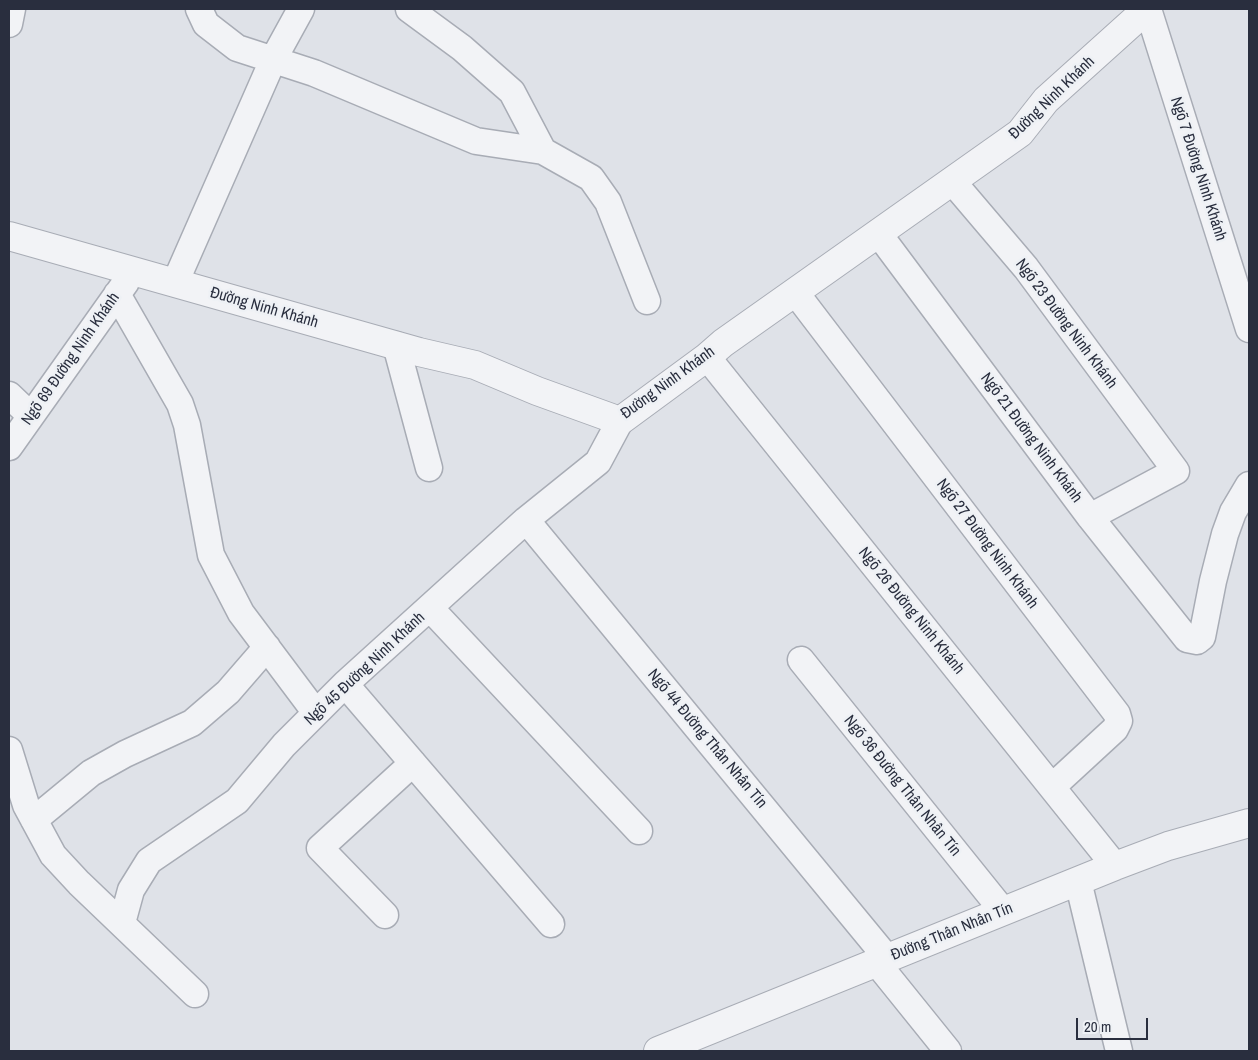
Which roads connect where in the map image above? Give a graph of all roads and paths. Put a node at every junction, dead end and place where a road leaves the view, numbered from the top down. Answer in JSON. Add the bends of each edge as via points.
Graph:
{"nodes":[{"id":1,"x":12,"y":9,"type":"edge"},
{"id":2,"x":199,"y":9,"type":"edge"},
{"id":3,"x":301,"y":9,"type":"edge"},
{"id":4,"x":409,"y":9,"type":"edge"},
{"id":5,"x":1147,"y":9,"type":"edge"},
{"id":6,"x":9,"y":24,"type":"edge"},
{"id":7,"x":273,"y":60,"type":"junction"},
{"id":8,"x":543,"y":151,"type":"junction"},
{"id":9,"x":952,"y":181,"type":"junction"},
{"id":10,"x":878,"y":233,"type":"junction"},
{"id":11,"x":9,"y":236,"type":"edge"},
{"id":12,"x":134,"y":272,"type":"junction"},
{"id":13,"x":175,"y":283,"type":"junction"},
{"id":14,"x":795,"y":292,"type":"junction"},
{"id":15,"x":117,"y":294,"type":"junction"},
{"id":16,"x":646,"y":301,"type":"dead end"},
{"id":17,"x":1249,"y":329,"type":"edge"},
{"id":18,"x":396,"y":346,"type":"junction"},
{"id":19,"x":707,"y":357,"type":"junction"},
{"id":20,"x":9,"y":395,"type":"edge"},
{"id":21,"x":31,"y":416,"type":"junction"},
{"id":22,"x":620,"y":421,"type":"junction"},
{"id":23,"x":9,"y":447,"type":"edge"},
{"id":24,"x":429,"y":468,"type":"dead end"},
{"id":25,"x":1249,"y":485,"type":"edge"},
{"id":26,"x":1090,"y":517,"type":"junction"},
{"id":27,"x":526,"y":520,"type":"junction"},
{"id":28,"x":430,"y":608,"type":"junction"},
{"id":29,"x":267,"y":647,"type":"junction"},
{"id":30,"x":801,"y":660,"type":"dead end"},
{"id":31,"x":345,"y":684,"type":"junction"},
{"id":32,"x":316,"y":713,"type":"junction"},
{"id":33,"x":9,"y":750,"type":"edge"},
{"id":34,"x":413,"y":763,"type":"junction"},
{"id":35,"x":1052,"y":787,"type":"junction"},
{"id":36,"x":34,"y":820,"type":"junction"},
{"id":37,"x":1249,"y":823,"type":"edge"},
{"id":38,"x":639,"y":831,"type":"dead end"},
{"id":39,"x":1115,"y":866,"type":"junction"},
{"id":40,"x":1078,"y":881,"type":"junction"},
{"id":41,"x":1003,"y":911,"type":"junction"},
{"id":42,"x":385,"y":915,"type":"dead end"},
{"id":43,"x":122,"y":922,"type":"junction"},
{"id":44,"x":551,"y":924,"type":"dead end"},
{"id":45,"x":882,"y":960,"type":"junction"},
{"id":46,"x":196,"y":994,"type":"dead end"},
{"id":47,"x":660,"y":1051,"type":"edge"},
{"id":48,"x":948,"y":1051,"type":"edge"},
{"id":49,"x":1120,"y":1051,"type":"edge"}],
"edges":[{"from":1,"to":6,"type":"street"},
{"from":2,"to":7,"type":"street","via":[[206,24],[237,48]]},
{"from":3,"to":7,"type":"street"},
{"from":4,"to":8,"type":"street","via":[[462,48],[512,92]]},
{"from":5,"to":9,"type":"street","name":"Đường Ninh Khánh","via":[[1046,100],[1020,133]]},
{"from":5,"to":17,"type":"street","name":"Ngõ 7 Đường Ninh Khánh"},
{"from":7,"to":8,"type":"street","via":[[314,73],[476,141]]},
{"from":7,"to":13,"type":"street"},
{"from":8,"to":16,"type":"street","via":[[591,178],[608,202]]},
{"from":9,"to":10,"type":"street","name":"Đường Ninh Khánh"},
{"from":9,"to":26,"type":"street","name":"Ngõ 23 Đường Ninh Khánh","via":[[1026,268],[1176,471]]},
{"from":10,"to":14,"type":"street","name":"Đường Ninh Khánh"},
{"from":10,"to":26,"type":"street","name":"Ngõ 21 Đường Ninh Khánh"},
{"from":11,"to":12,"type":"street","name":"Đường Ninh Khánh"},
{"from":12,"to":13,"type":"street","name":"Đường Ninh Khánh"},
{"from":12,"to":15,"type":"street","name":"Ngõ 69 Đường Ninh Khánh"},
{"from":13,"to":18,"type":"street","name":"Đường Ninh Khánh"},
{"from":14,"to":19,"type":"street","name":"Đường Ninh Khánh"},
{"from":14,"to":35,"type":"street","name":"Ngõ 27 Đường Ninh Khánh","via":[[1117,714],[1119,721],[1115,729]]},
{"from":15,"to":21,"type":"street","name":"Ngõ 69 Đường Ninh Khánh"},
{"from":15,"to":29,"type":"street","via":[[180,404],[187,425],[211,555],[241,612]]},
{"from":18,"to":22,"type":"street","name":"Đường Ninh Khánh","via":[[475,364],[536,391]]},
{"from":18,"to":24,"type":"street"},
{"from":19,"to":22,"type":"street","name":"Đường Ninh Khánh"},
{"from":19,"to":35,"type":"street","name":"Ngõ 26 Đường Ninh Khánh"},
{"from":20,"to":21,"type":"street"},
{"from":21,"to":23,"type":"street","name":"Ngõ 69 Đường Ninh Khánh"},
{"from":22,"to":27,"type":"street","name":"Ngõ 45 Đường Ninh Khánh","via":[[598,462]]},
{"from":25,"to":26,"type":"street","name":"Ngõ 21 Đường Ninh Khánh","via":[[1232,512],[1202,637],[1196,641],[1188,639]]},
{"from":27,"to":28,"type":"street","name":"Ngõ 45 Đường Ninh Khánh"},
{"from":27,"to":45,"type":"street","name":"Ngõ 44 Đường Thân Nhân Tín"},
{"from":28,"to":31,"type":"street","name":"Ngõ 45 Đường Ninh Khánh"},
{"from":28,"to":38,"type":"street"},
{"from":29,"to":32,"type":"street"},
{"from":29,"to":36,"type":"street","via":[[228,692],[192,724],[91,773]]},
{"from":30,"to":41,"type":"street","name":"Ngõ 36 Đường Thân Nhân Tín"},
{"from":31,"to":32,"type":"street","name":"Ngõ 45 Đường Ninh Khánh"},
{"from":31,"to":34,"type":"street"},
{"from":32,"to":43,"type":"street","name":"Ngõ 45 Đường Ninh Khánh","via":[[237,801],[149,861],[131,890]]},
{"from":33,"to":36,"type":"street"},
{"from":34,"to":42,"type":"street","via":[[320,848]]},
{"from":34,"to":44,"type":"street"},
{"from":35,"to":39,"type":"street","name":"Ngõ 26 Đường Ninh Khánh"},
{"from":36,"to":43,"type":"street","via":[[53,855]]},
{"from":37,"to":39,"type":"street","name":"Đường Thân Nhân Tín","via":[[1168,846]]},
{"from":39,"to":40,"type":"street","name":"Đường Thân Nhân Tín"},
{"from":40,"to":41,"type":"street","name":"Đường Thân Nhân Tín"},
{"from":40,"to":49,"type":"street"},
{"from":41,"to":45,"type":"street","name":"Đường Thân Nhân Tín"},
{"from":43,"to":46,"type":"street"},
{"from":45,"to":47,"type":"street","name":"Đường Thân Nhân Tín"},
{"from":45,"to":48,"type":"street","name":"Ngõ 44 Đường Thân Nhân Tín"}]}
